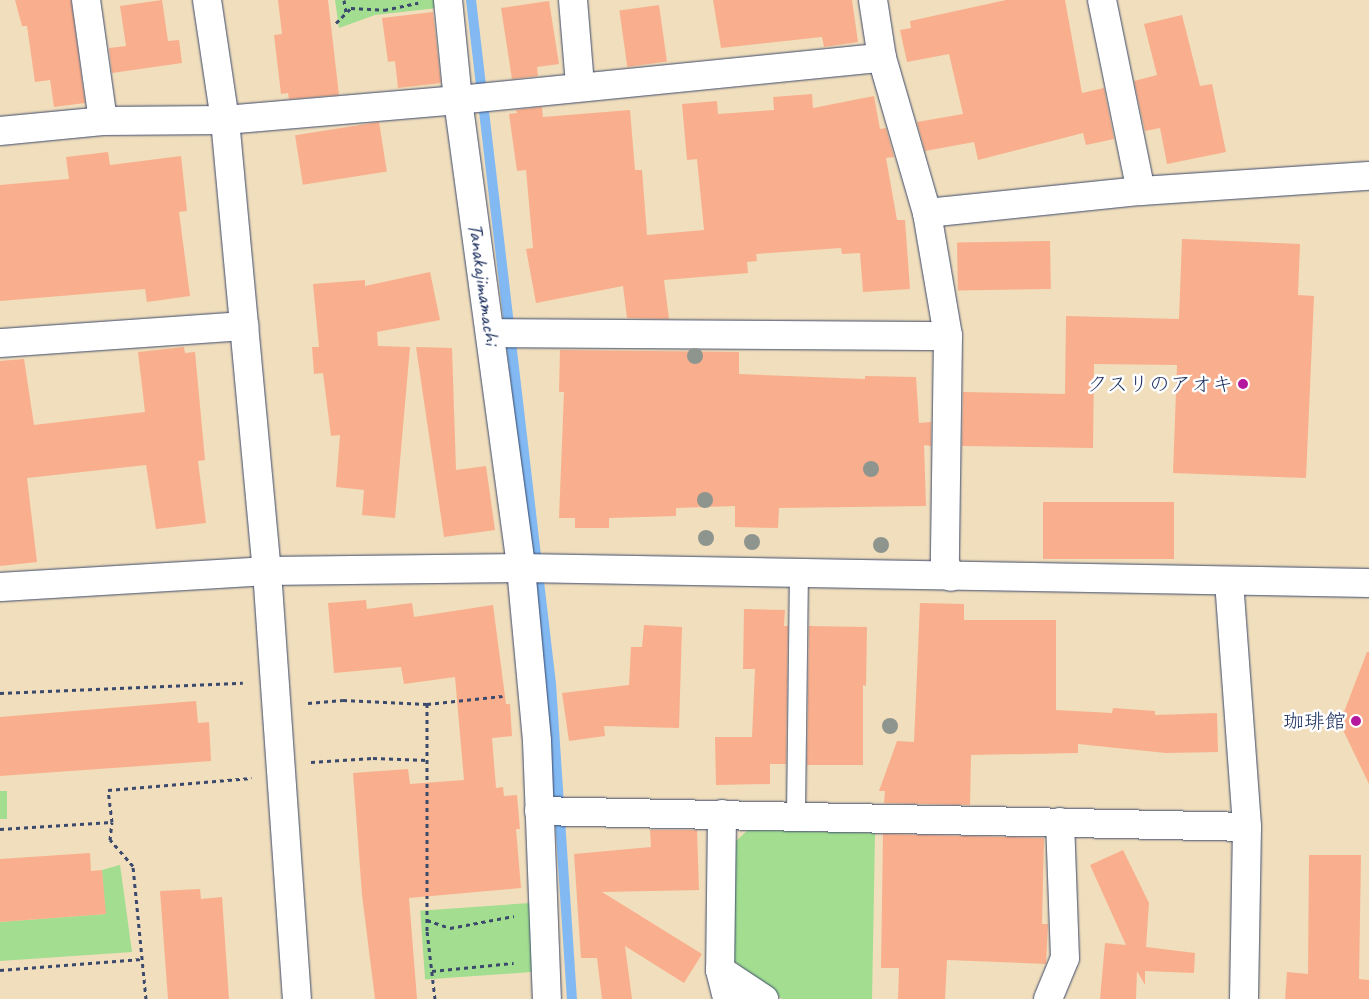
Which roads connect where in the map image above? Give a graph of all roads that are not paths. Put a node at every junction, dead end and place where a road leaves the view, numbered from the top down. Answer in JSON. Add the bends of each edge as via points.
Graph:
{"nodes":[{"id":1,"x":86,"y":0,"type":"edge"},
{"id":2,"x":207,"y":0,"type":"edge"},
{"id":3,"x":573,"y":0,"type":"edge"},
{"id":4,"x":873,"y":0,"type":"edge"},
{"id":5,"x":1102,"y":0,"type":"edge"},
{"id":6,"x":435,"y":1,"type":"edge"},
{"id":7,"x":882,"y":58,"type":"junction"},
{"id":8,"x":580,"y":86,"type":"junction"},
{"id":9,"x":458,"y":100,"type":"junction"},
{"id":10,"x":224,"y":120,"type":"junction"},
{"id":11,"x":103,"y":121,"type":"junction"},
{"id":12,"x":0,"y":131,"type":"edge"},
{"id":13,"x":1369,"y":176,"type":"edge"},
{"id":14,"x":1141,"y":190,"type":"junction"},
{"id":15,"x":927,"y":213,"type":"junction"},
{"id":16,"x":244,"y":326,"type":"junction"},
{"id":17,"x":491,"y":334,"type":"junction"},
{"id":18,"x":948,"y":336,"type":"junction"},
{"id":19,"x":0,"y":344,"type":"edge"},
{"id":20,"x":521,"y":568,"type":"junction"},
{"id":21,"x":267,"y":570,"type":"junction"},
{"id":22,"x":799,"y":574,"type":"junction"},
{"id":23,"x":951,"y":577,"type":"junction"},
{"id":24,"x":1229,"y":581,"type":"junction"},
{"id":25,"x":1369,"y":583,"type":"edge"},
{"id":26,"x":0,"y":587,"type":"edge"},
{"id":27,"x":539,"y":811,"type":"junction"},
{"id":28,"x":722,"y":814,"type":"junction"},
{"id":29,"x":796,"y":815,"type":"junction"},
{"id":30,"x":1060,"y":822,"type":"junction"},
{"id":31,"x":1247,"y":827,"type":"junction"},
{"id":32,"x":720,"y":970,"type":"junction"},
{"id":33,"x":297,"y":999,"type":"edge"},
{"id":34,"x":547,"y":999,"type":"edge"},
{"id":35,"x":727,"y":999,"type":"edge"},
{"id":36,"x":764,"y":999,"type":"edge"},
{"id":37,"x":1048,"y":999,"type":"edge"},
{"id":38,"x":1244,"y":999,"type":"edge"}],
"edges":[{"from":1,"to":11,"type":"street"},
{"from":2,"to":10,"type":"street"},
{"from":3,"to":8,"type":"street"},
{"from":4,"to":7,"type":"street"},
{"from":5,"to":14,"type":"street"},
{"from":6,"to":9,"type":"street","name":"Tanakajimamachi"},
{"from":7,"to":8,"type":"street"},
{"from":7,"to":15,"type":"street"},
{"from":8,"to":9,"type":"street"},
{"from":9,"to":10,"type":"street"},
{"from":9,"to":17,"type":"street","name":"Tanakajimamachi"},
{"from":10,"to":11,"type":"street"},
{"from":10,"to":16,"type":"street"},
{"from":11,"to":12,"type":"street"},
{"from":13,"to":14,"type":"street"},
{"from":14,"to":15,"type":"street"},
{"from":15,"to":18,"type":"street"},
{"from":16,"to":19,"type":"street"},
{"from":16,"to":21,"type":"street"},
{"from":17,"to":18,"type":"street"},
{"from":17,"to":20,"type":"street","name":"Tanakajimamachi"},
{"from":18,"to":23,"type":"street","via":[[945,563]]},
{"from":20,"to":21,"type":"street"},
{"from":20,"to":22,"type":"street"},
{"from":20,"to":27,"type":"street","name":"Tanakajimamachi","via":[[533,692]]},
{"from":21,"to":26,"type":"street"},
{"from":21,"to":33,"type":"street"},
{"from":22,"to":23,"type":"street"},
{"from":22,"to":29,"type":"lane"},
{"from":23,"to":24,"type":"street"},
{"from":24,"to":25,"type":"street"},
{"from":24,"to":31,"type":"street"},
{"from":27,"to":28,"type":"street"},
{"from":27,"to":34,"type":"street","name":"Tanakajimamachi"},
{"from":28,"to":29,"type":"street"},
{"from":28,"to":32,"type":"street"},
{"from":29,"to":30,"type":"street"},
{"from":30,"to":31,"type":"street"},
{"from":30,"to":37,"type":"street","via":[[1064,958]]},
{"from":31,"to":38,"type":"street"},
{"from":32,"to":35,"type":"street"},
{"from":32,"to":36,"type":"street"}]}
